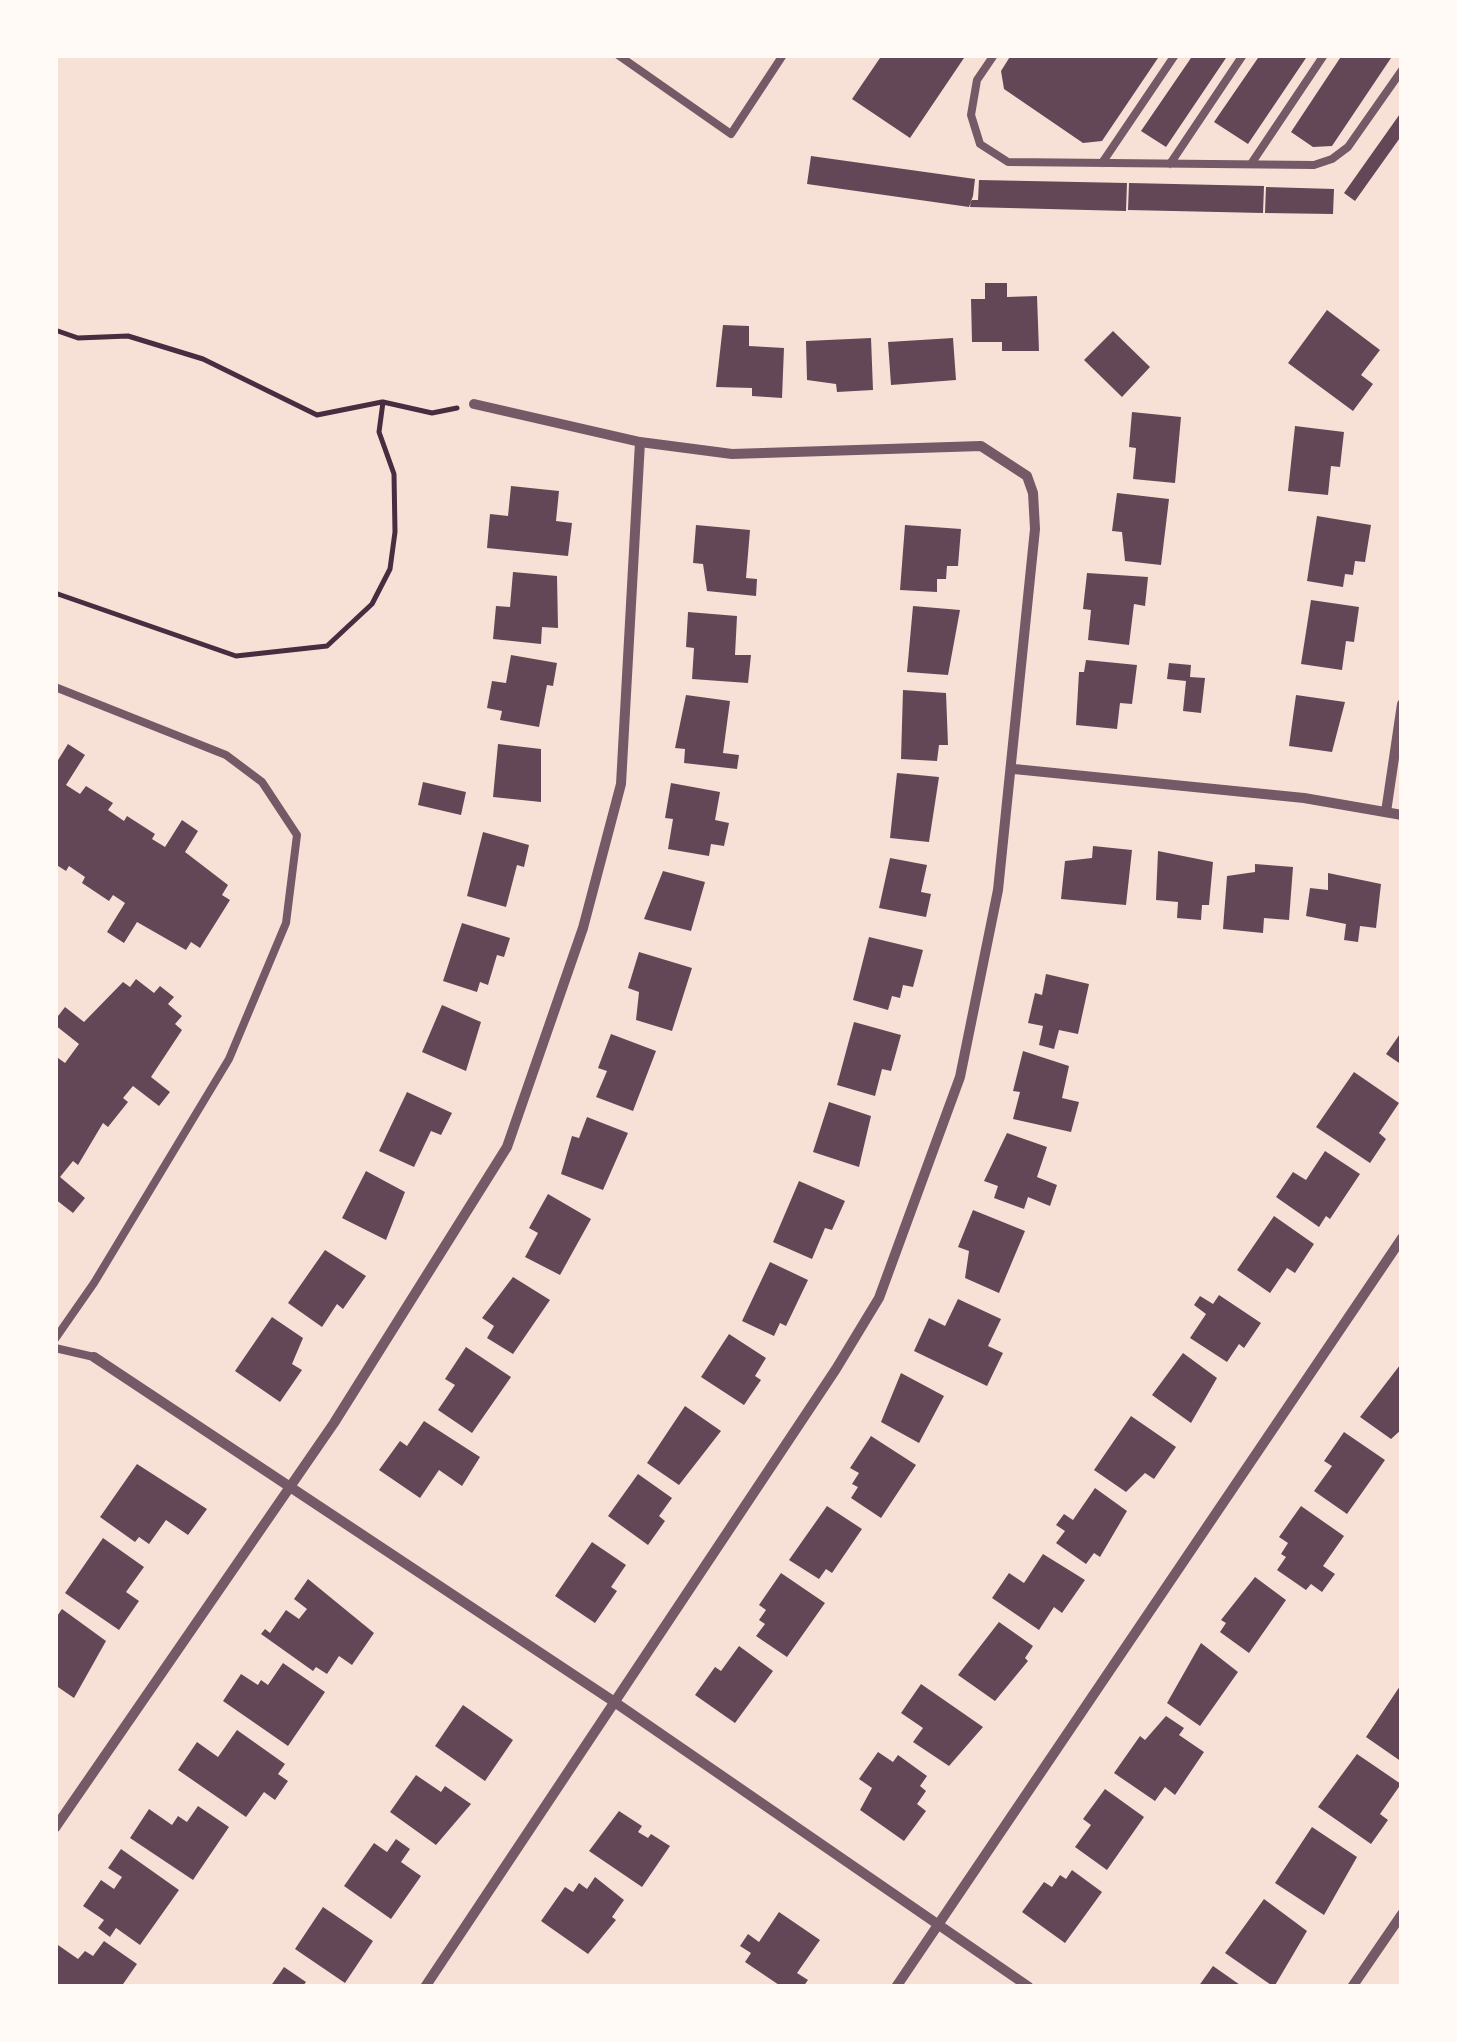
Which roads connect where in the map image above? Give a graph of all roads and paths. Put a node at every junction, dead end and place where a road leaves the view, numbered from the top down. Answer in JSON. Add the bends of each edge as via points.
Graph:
{"nodes":[{"id":1,"x":618,"y":55,"type":"edge"},
{"id":2,"x":783,"y":55,"type":"edge"},
{"id":3,"x":994,"y":55,"type":"edge"},
{"id":4,"x":1176,"y":55,"type":"edge"},
{"id":5,"x":1244,"y":55,"type":"edge"},
{"id":6,"x":1324,"y":55,"type":"edge"},
{"id":7,"x":1402,"y":70,"type":"edge"},
{"id":8,"x":1102,"y":163,"type":"junction"},
{"id":9,"x":1170,"y":164,"type":"junction"},
{"id":10,"x":1251,"y":164,"type":"junction"},
{"id":11,"x":55,"y":330,"type":"edge"},
{"id":12,"x":383,"y":402,"type":"junction"},
{"id":13,"x":474,"y":404,"type":"joint"},
{"id":14,"x":640,"y":442,"type":"junction"},
{"id":15,"x":55,"y":593,"type":"edge"},
{"id":16,"x":55,"y":686,"type":"edge"},
{"id":17,"x":1402,"y":704,"type":"edge"},
{"id":18,"x":1014,"y":769,"type":"junction"},
{"id":19,"x":1386,"y":812,"type":"junction"},
{"id":20,"x":1402,"y":815,"type":"edge"},
{"id":21,"x":1402,"y":1238,"type":"edge"},
{"id":22,"x":55,"y":1339,"type":"edge"},
{"id":23,"x":55,"y":1348,"type":"edge"},
{"id":24,"x":94,"y":1356,"type":"joint"},
{"id":25,"x":290,"y":1486,"type":"junction"},
{"id":26,"x":613,"y":1701,"type":"junction"},
{"id":27,"x":55,"y":1828,"type":"edge"},
{"id":28,"x":1402,"y":1914,"type":"edge"},
{"id":29,"x":939,"y":1924,"type":"junction"},
{"id":30,"x":424,"y":1987,"type":"edge"},
{"id":31,"x":896,"y":1987,"type":"edge"},
{"id":32,"x":1029,"y":1987,"type":"edge"},
{"id":33,"x":1352,"y":1987,"type":"edge"}],
"edges":[{"from":1,"to":2,"type":"lane","via":[[731,134]]},
{"from":3,"to":8,"type":"lane","via":[[977,80],[971,115],[980,144],[1008,162]]},
{"from":4,"to":8,"type":"lane"},
{"from":5,"to":9,"type":"lane"},
{"from":6,"to":10,"type":"lane"},
{"from":7,"to":10,"type":"lane","via":[[1348,147],[1332,159]]},
{"from":8,"to":9,"type":"lane"},
{"from":9,"to":10,"type":"lane"},
{"from":11,"to":12,"type":"path","via":[[78,338],[128,336],[203,359],[317,415]]},
{"from":12,"to":13,"type":"path","via":[[432,414]]},
{"from":12,"to":15,"type":"path","via":[[379,432],[394,474],[390,569],[372,604],[327,646],[236,656]]},
{"from":13,"to":14,"type":"street"},
{"from":14,"to":18,"type":"street","via":[[732,454],[981,446],[1027,476],[1035,529]]},
{"from":14,"to":25,"type":"street","via":[[621,784],[583,928],[507,1147]]},
{"from":16,"to":22,"type":"lane","via":[[226,755],[262,782],[296,835],[286,923],[229,1059]]},
{"from":17,"to":19,"type":"street"},
{"from":18,"to":19,"type":"street"},
{"from":18,"to":26,"type":"street","via":[[998,890],[960,1076],[879,1298]]},
{"from":19,"to":20,"type":"street"},
{"from":21,"to":29,"type":"street"},
{"from":23,"to":24,"type":"lane"},
{"from":24,"to":25,"type":"street"},
{"from":25,"to":26,"type":"street"},
{"from":25,"to":27,"type":"street"},
{"from":26,"to":29,"type":"street"},
{"from":26,"to":30,"type":"street"},
{"from":28,"to":33,"type":"street"},
{"from":29,"to":31,"type":"street"},
{"from":29,"to":32,"type":"street"}]}
